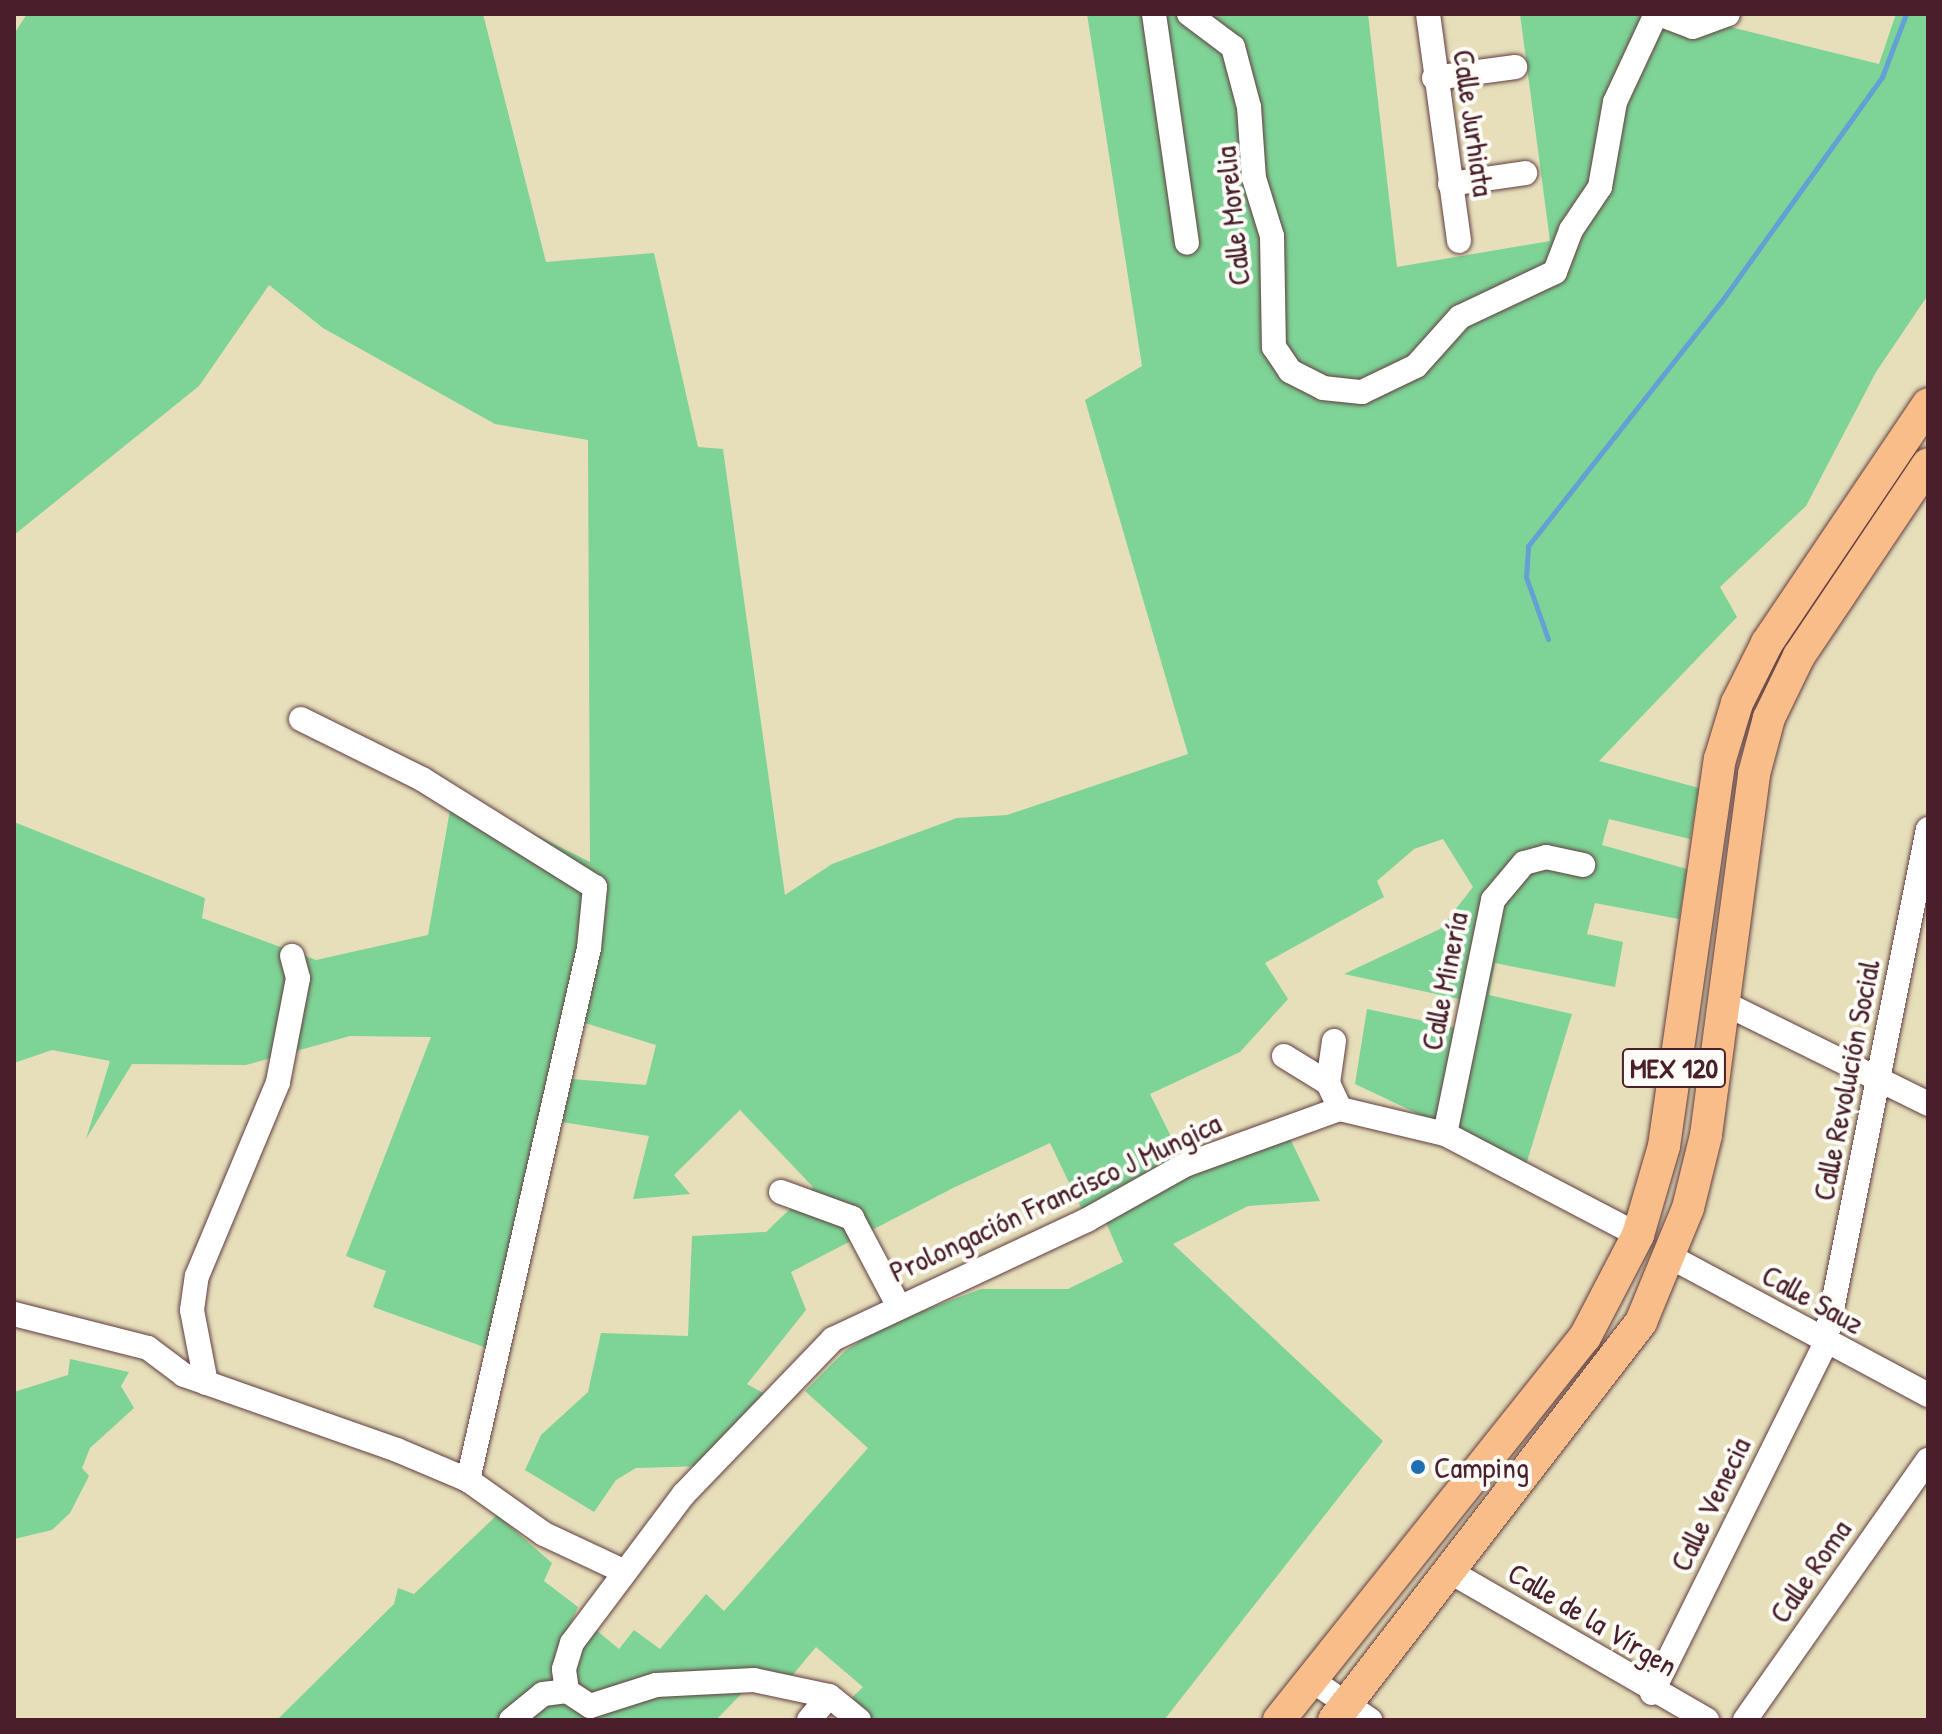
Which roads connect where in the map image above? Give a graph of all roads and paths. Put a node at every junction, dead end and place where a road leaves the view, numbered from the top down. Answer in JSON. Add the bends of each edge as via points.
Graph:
{"nodes":[{"id":1,"x":1154,"y":14,"type":"edge"},
{"id":2,"x":1189,"y":14,"type":"edge"},
{"id":3,"x":1428,"y":14,"type":"edge"},
{"id":4,"x":1657,"y":14,"type":"edge"},
{"id":5,"x":1728,"y":14,"type":"edge"},
{"id":6,"x":1515,"y":67,"type":"dead end"},
{"id":7,"x":1434,"y":78,"type":"junction"},
{"id":8,"x":1525,"y":173,"type":"dead end"},
{"id":9,"x":1450,"y":184,"type":"junction"},
{"id":10,"x":1459,"y":241,"type":"dead end"},
{"id":11,"x":1187,"y":243,"type":"dead end"},
{"id":12,"x":1928,"y":404,"type":"edge"},
{"id":13,"x":1928,"y":464,"type":"edge"},
{"id":14,"x":301,"y":719,"type":"dead end"},
{"id":15,"x":1928,"y":829,"type":"edge"},
{"id":16,"x":1583,"y":865,"type":"dead end"},
{"id":17,"x":292,"y":956,"type":"dead end"},
{"id":18,"x":1724,"y":1003,"type":"junction"},
{"id":19,"x":1334,"y":1041,"type":"dead end"},
{"id":20,"x":1284,"y":1056,"type":"dead end"},
{"id":21,"x":1880,"y":1081,"type":"junction"},
{"id":22,"x":1328,"y":1083,"type":"junction"},
{"id":23,"x":1928,"y":1104,"type":"edge"},
{"id":24,"x":1340,"y":1109,"type":"junction"},
{"id":25,"x":1445,"y":1134,"type":"junction"},
{"id":26,"x":781,"y":1192,"type":"dead end"},
{"id":27,"x":1638,"y":1235,"type":"junction"},
{"id":28,"x":1669,"y":1256,"type":"junction"},
{"id":29,"x":898,"y":1305,"type":"junction"},
{"id":30,"x":14,"y":1314,"type":"edge"},
{"id":31,"x":1825,"y":1344,"type":"junction"},
{"id":32,"x":206,"y":1383,"type":"junction"},
{"id":33,"x":1928,"y":1395,"type":"edge"},
{"id":34,"x":1928,"y":1460,"type":"edge"},
{"id":35,"x":468,"y":1480,"type":"junction"},
{"id":36,"x":1449,"y":1571,"type":"junction"},
{"id":37,"x":625,"y":1572,"type":"junction"},
{"id":38,"x":1310,"y":1679,"type":"junction"},
{"id":39,"x":567,"y":1691,"type":"junction"},
{"id":40,"x":1652,"y":1693,"type":"junction"},
{"id":41,"x":829,"y":1696,"type":"junction"},
{"id":42,"x":1352,"y":1715,"type":"edge"},
{"id":43,"x":511,"y":1720,"type":"edge"},
{"id":44,"x":809,"y":1720,"type":"edge"},
{"id":45,"x":859,"y":1720,"type":"edge"},
{"id":46,"x":1279,"y":1720,"type":"edge"},
{"id":47,"x":1707,"y":1720,"type":"edge"},
{"id":48,"x":1745,"y":1720,"type":"edge"}],
"edges":[{"from":1,"to":11,"type":"street"},
{"from":2,"to":4,"type":"street","name":"Calle Morelia","via":[[1233,47],[1253,120],[1254,178],[1272,236],[1274,347],[1301,376],[1362,392],[1416,366],[1460,317],[1555,272],[1571,230],[1600,187],[1615,102]]},
{"from":3,"to":7,"type":"street","name":"Calle Jurhiata"},
{"from":4,"to":5,"type":"street","via":[[1693,27]]},
{"from":6,"to":7,"type":"street"},
{"from":7,"to":9,"type":"street","name":"Calle Jurhiata"},
{"from":8,"to":9,"type":"street"},
{"from":9,"to":10,"type":"street","name":"Calle Jurhiata"},
{"from":12,"to":27,"type":"main road","number":"MEX 120","via":[[1767,643],[1737,703],[1720,759],[1664,1146]]},
{"from":13,"to":18,"type":"main road","number":"MEX 120","via":[[1799,656],[1769,718],[1754,774]]},
{"from":14,"to":35,"type":"street","via":[[422,779],[595,887],[589,948]]},
{"from":15,"to":21,"type":"street","name":"Calle Revolución Social"},
{"from":16,"to":25,"type":"street","name":"Calle Minería","via":[[1546,857],[1524,863],[1493,900]]},
{"from":17,"to":32,"type":"street","via":[[298,978],[278,1082],[197,1276],[192,1310]]},
{"from":18,"to":21,"type":"street"},
{"from":18,"to":28,"type":"main road","number":"MEX 120","via":[[1706,1135]]},
{"from":19,"to":22,"type":"street"},
{"from":20,"to":22,"type":"street"},
{"from":21,"to":23,"type":"street"},
{"from":21,"to":31,"type":"street","name":"Calle Revolución Social"},
{"from":22,"to":24,"type":"street"},
{"from":24,"to":25,"type":"street"},
{"from":24,"to":29,"type":"street","name":"Prolongación Francisco J Mungica","via":[[1185,1165],[1087,1220]]},
{"from":25,"to":27,"type":"street"},
{"from":26,"to":29,"type":"street","via":[[852,1218]]},
{"from":27,"to":38,"type":"main road","number":"MEX 120","via":[[1585,1337]]},
{"from":28,"to":31,"type":"street","name":"Calle Sauz"},
{"from":28,"to":36,"type":"main road","number":"MEX 120","via":[[1641,1322],[1611,1368]]},
{"from":29,"to":37,"type":"street","name":"Prolongación Francisco J Mungica","via":[[833,1339],[684,1494]]},
{"from":30,"to":32,"type":"street","via":[[148,1348]]},
{"from":31,"to":33,"type":"street","name":"Calle Sauz"},
{"from":31,"to":40,"type":"street","name":"Calle Venecia"},
{"from":32,"to":35,"type":"street"},
{"from":34,"to":48,"type":"street","name":"Calle Roma"},
{"from":35,"to":37,"type":"street","via":[[544,1534]]},
{"from":36,"to":40,"type":"street","name":"Calle de la Vírgen"},
{"from":36,"to":42,"type":"main road","number":"MEX 120"},
{"from":37,"to":39,"type":"street","name":"Prolongación Francisco J Mungica","via":[[572,1643]]},
{"from":38,"to":42,"type":"street"},
{"from":38,"to":46,"type":"main road","number":"MEX 120"},
{"from":39,"to":41,"type":"street","via":[[590,1706],[656,1685],[754,1680]]},
{"from":39,"to":43,"type":"street","via":[[543,1694]]},
{"from":40,"to":47,"type":"street","name":"Calle de la Vírgen"},
{"from":41,"to":44,"type":"street"},
{"from":41,"to":45,"type":"street"}]}
